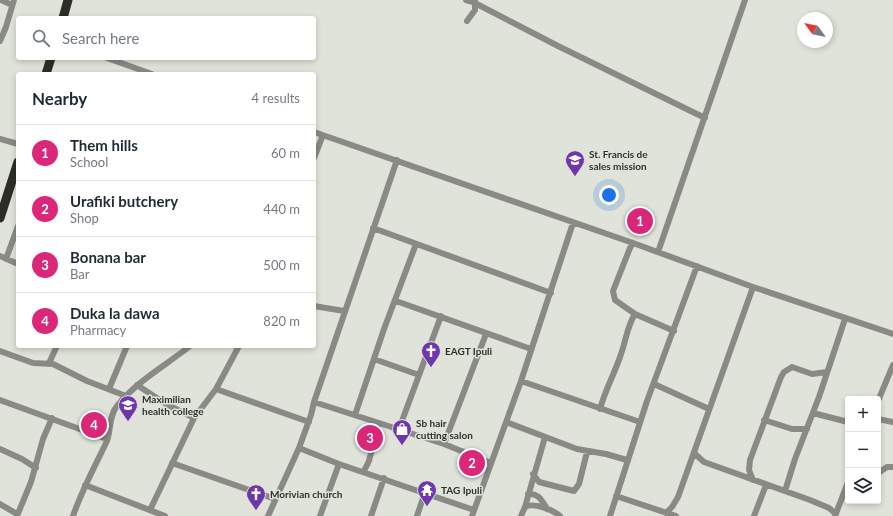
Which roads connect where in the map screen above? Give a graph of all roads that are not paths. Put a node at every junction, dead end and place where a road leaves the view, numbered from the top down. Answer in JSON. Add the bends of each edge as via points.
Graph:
{"nodes":[{"id":1,"x":1,"y":0,"type":"edge"},
{"id":2,"x":68,"y":0,"type":"edge"},
{"id":3,"x":466,"y":0,"type":"edge"},
{"id":4,"x":745,"y":0,"type":"edge"},
{"id":5,"x":13,"y":2,"type":"edge"},
{"id":6,"x":476,"y":2,"type":"edge"},
{"id":7,"x":64,"y":16,"type":"edge"},
{"id":8,"x":467,"y":21,"type":"dead end"},
{"id":9,"x":0,"y":41,"type":"edge"},
{"id":10,"x":50,"y":60,"type":"edge"},
{"id":11,"x":113,"y":60,"type":"edge"},
{"id":12,"x":47,"y":72,"type":"edge"},
{"id":13,"x":146,"y":72,"type":"edge"},
{"id":14,"x":705,"y":118,"type":"junction"},
{"id":15,"x":316,"y":133,"type":"edge"},
{"id":16,"x":323,"y":135,"type":"junction"},
{"id":17,"x":0,"y":139,"type":"edge"},
{"id":18,"x":16,"y":143,"type":"edge"},
{"id":19,"x":316,"y":153,"type":"edge"},
{"id":20,"x":397,"y":160,"type":"junction"},
{"id":21,"x":16,"y":168,"type":"edge"},
{"id":22,"x":0,"y":218,"type":"edge"},
{"id":23,"x":573,"y":223,"type":"junction"},
{"id":24,"x":373,"y":228,"type":"junction"},
{"id":25,"x":16,"y":230,"type":"edge"},
{"id":26,"x":633,"y":243,"type":"junction"},
{"id":27,"x":416,"y":244,"type":"junction"},
{"id":28,"x":658,"y":252,"type":"junction"},
{"id":29,"x":3,"y":258,"type":"edge"},
{"id":30,"x":16,"y":263,"type":"edge"},
{"id":31,"x":697,"y":266,"type":"junction"},
{"id":32,"x":753,"y":287,"type":"junction"},
{"id":33,"x":551,"y":293,"type":"junction"},
{"id":34,"x":396,"y":301,"type":"junction"},
{"id":35,"x":316,"y":306,"type":"edge"},
{"id":36,"x":344,"y":311,"type":"junction"},
{"id":37,"x":635,"y":314,"type":"junction"},
{"id":38,"x":441,"y":316,"type":"junction"},
{"id":39,"x":845,"y":319,"type":"junction"},
{"id":40,"x":674,"y":331,"type":"junction"},
{"id":41,"x":486,"y":334,"type":"junction"},
{"id":42,"x":893,"y":334,"type":"edge"},
{"id":43,"x":56,"y":348,"type":"edge"},
{"id":44,"x":124,"y":348,"type":"edge"},
{"id":45,"x":187,"y":348,"type":"edge"},
{"id":46,"x":238,"y":348,"type":"edge"},
{"id":47,"x":531,"y":349,"type":"junction"},
{"id":48,"x":0,"y":351,"type":"edge"},
{"id":49,"x":374,"y":359,"type":"junction"},
{"id":50,"x":49,"y":363,"type":"junction"},
{"id":51,"x":893,"y":365,"type":"edge"},
{"id":52,"x":827,"y":372,"type":"junction"},
{"id":53,"x":419,"y":375,"type":"junction"},
{"id":54,"x":521,"y":381,"type":"junction"},
{"id":55,"x":654,"y":384,"type":"junction"},
{"id":56,"x":137,"y":385,"type":"junction"},
{"id":57,"x":110,"y":389,"type":"junction"},
{"id":58,"x":216,"y":389,"type":"junction"},
{"id":59,"x":126,"y":396,"type":"junction"},
{"id":60,"x":880,"y":396,"type":"edge"},
{"id":61,"x":0,"y":400,"type":"edge"},
{"id":62,"x":314,"y":402,"type":"junction"},
{"id":63,"x":600,"y":409,"type":"junction"},
{"id":64,"x":709,"y":409,"type":"junction"},
{"id":65,"x":813,"y":414,"type":"junction"},
{"id":66,"x":355,"y":415,"type":"junction"},
{"id":67,"x":52,"y":418,"type":"junction"},
{"id":68,"x":194,"y":418,"type":"junction"},
{"id":69,"x":764,"y":420,"type":"junction"},
{"id":70,"x":881,"y":420,"type":"edge"},
{"id":71,"x":845,"y":421,"type":"edge"},
{"id":72,"x":309,"y":422,"type":"junction"},
{"id":73,"x":506,"y":422,"type":"junction"},
{"id":74,"x":640,"y":422,"type":"junction"},
{"id":75,"x":893,"y":422,"type":"edge"},
{"id":76,"x":378,"y":424,"type":"junction"},
{"id":77,"x":399,"y":429,"type":"junction"},
{"id":78,"x":807,"y":429,"type":"junction"},
{"id":79,"x":545,"y":437,"type":"junction"},
{"id":80,"x":107,"y":439,"type":"junction"},
{"id":81,"x":444,"y":444,"type":"junction"},
{"id":82,"x":299,"y":448,"type":"junction"},
{"id":83,"x":0,"y":449,"type":"edge"},
{"id":84,"x":587,"y":452,"type":"junction"},
{"id":85,"x":694,"y":453,"type":"junction"},
{"id":86,"x":627,"y":460,"type":"junction"},
{"id":87,"x":702,"y":461,"type":"junction"},
{"id":88,"x":172,"y":463,"type":"junction"},
{"id":89,"x":491,"y":463,"type":"junction"},
{"id":90,"x":339,"y":464,"type":"junction"},
{"id":91,"x":690,"y":464,"type":"junction"},
{"id":92,"x":749,"y":467,"type":"junction"},
{"id":93,"x":36,"y":468,"type":"junction"},
{"id":94,"x":893,"y":468,"type":"edge"},
{"id":95,"x":364,"y":471,"type":"junction"},
{"id":96,"x":881,"y":471,"type":"edge"},
{"id":97,"x":533,"y":474,"type":"junction"},
{"id":98,"x":737,"y":475,"type":"junction"},
{"id":99,"x":384,"y":478,"type":"junction"},
{"id":100,"x":753,"y":480,"type":"junction"},
{"id":101,"x":85,"y":485,"type":"junction"},
{"id":102,"x":766,"y":485,"type":"junction"},
{"id":103,"x":845,"y":490,"type":"edge"},
{"id":104,"x":425,"y":492,"type":"junction"},
{"id":105,"x":785,"y":492,"type":"junction"},
{"id":106,"x":528,"y":494,"type":"junction"},
{"id":107,"x":616,"y":496,"type":"junction"},
{"id":108,"x":275,"y":499,"type":"junction"},
{"id":109,"x":0,"y":504,"type":"edge"},
{"id":110,"x":525,"y":507,"type":"junction"},
{"id":111,"x":150,"y":510,"type":"junction"},
{"id":112,"x":547,"y":510,"type":"junction"},
{"id":113,"x":473,"y":513,"type":"edge"},
{"id":114,"x":666,"y":513,"type":"junction"},
{"id":115,"x":17,"y":515,"type":"edge"},
{"id":116,"x":836,"y":515,"type":"edge"},
{"id":117,"x":73,"y":516,"type":"edge"},
{"id":118,"x":165,"y":516,"type":"edge"},
{"id":119,"x":268,"y":516,"type":"edge"},
{"id":120,"x":320,"y":516,"type":"edge"},
{"id":121,"x":371,"y":516,"type":"edge"},
{"id":122,"x":417,"y":516,"type":"edge"},
{"id":123,"x":521,"y":516,"type":"edge"},
{"id":124,"x":560,"y":516,"type":"edge"},
{"id":125,"x":610,"y":516,"type":"edge"},
{"id":126,"x":676,"y":516,"type":"edge"},
{"id":127,"x":754,"y":516,"type":"edge"}],
"edges":[{"from":1,"to":5,"type":"street"},
{"from":2,"to":7,"type":"highway"},
{"from":3,"to":6,"type":"street"},
{"from":4,"to":14,"type":"street"},
{"from":5,"to":9,"type":"street"},
{"from":6,"to":8,"type":"street","via":[[475,10]]},
{"from":6,"to":14,"type":"street","via":[[558,46]]},
{"from":10,"to":12,"type":"highway"},
{"from":11,"to":13,"type":"street"},
{"from":14,"to":28,"type":"street"},
{"from":15,"to":16,"type":"street"},
{"from":16,"to":19,"type":"street"},
{"from":16,"to":20,"type":"street"},
{"from":17,"to":18,"type":"street"},
{"from":20,"to":23,"type":"street"},
{"from":20,"to":24,"type":"street"},
{"from":21,"to":22,"type":"highway"},
{"from":23,"to":26,"type":"street"},
{"from":23,"to":33,"type":"street"},
{"from":24,"to":27,"type":"street"},
{"from":24,"to":36,"type":"street"},
{"from":25,"to":29,"type":"street"},
{"from":26,"to":28,"type":"street"},
{"from":26,"to":37,"type":"street","via":[[613,291],[617,302]]},
{"from":27,"to":33,"type":"street"},
{"from":27,"to":34,"type":"street"},
{"from":28,"to":31,"type":"street"},
{"from":29,"to":30,"type":"street"},
{"from":31,"to":32,"type":"street"},
{"from":31,"to":40,"type":"street"},
{"from":32,"to":39,"type":"street"},
{"from":32,"to":64,"type":"street"},
{"from":33,"to":47,"type":"street"},
{"from":34,"to":38,"type":"street"},
{"from":34,"to":49,"type":"street"},
{"from":35,"to":36,"type":"street"},
{"from":36,"to":62,"type":"street"},
{"from":37,"to":40,"type":"street"},
{"from":37,"to":63,"type":"street","via":[[630,321],[621,356]]},
{"from":38,"to":41,"type":"street"},
{"from":38,"to":53,"type":"street"},
{"from":39,"to":42,"type":"street"},
{"from":39,"to":52,"type":"street"},
{"from":40,"to":55,"type":"street"},
{"from":41,"to":47,"type":"street"},
{"from":41,"to":81,"type":"street"},
{"from":43,"to":50,"type":"street"},
{"from":44,"to":57,"type":"street"},
{"from":45,"to":56,"type":"street"},
{"from":46,"to":58,"type":"street"},
{"from":47,"to":54,"type":"street"},
{"from":48,"to":50,"type":"street","via":[[33,363]]},
{"from":49,"to":53,"type":"street"},
{"from":49,"to":66,"type":"street"},
{"from":50,"to":57,"type":"street"},
{"from":51,"to":60,"type":"street"},
{"from":52,"to":65,"type":"street"},
{"from":52,"to":69,"type":"street","via":[[812,374],[792,367],[784,372]]},
{"from":53,"to":77,"type":"street"},
{"from":54,"to":63,"type":"street"},
{"from":54,"to":73,"type":"street"},
{"from":55,"to":64,"type":"street"},
{"from":55,"to":74,"type":"street"},
{"from":56,"to":59,"type":"street"},
{"from":56,"to":68,"type":"street"},
{"from":57,"to":59,"type":"street"},
{"from":58,"to":68,"type":"street"},
{"from":58,"to":72,"type":"street"},
{"from":59,"to":80,"type":"street","via":[[113,411]]},
{"from":61,"to":67,"type":"street"},
{"from":62,"to":66,"type":"street"},
{"from":62,"to":72,"type":"street"},
{"from":63,"to":74,"type":"street"},
{"from":64,"to":85,"type":"street"},
{"from":65,"to":71,"type":"street"},
{"from":65,"to":78,"type":"street"},
{"from":66,"to":76,"type":"street"},
{"from":67,"to":80,"type":"street"},
{"from":67,"to":93,"type":"street","via":[[43,439]]},
{"from":68,"to":88,"type":"street"},
{"from":69,"to":78,"type":"street","via":[[792,429]]},
{"from":69,"to":92,"type":"street"},
{"from":70,"to":75,"type":"street"},
{"from":72,"to":82,"type":"street"},
{"from":73,"to":79,"type":"street"},
{"from":73,"to":89,"type":"street"},
{"from":74,"to":86,"type":"street"},
{"from":76,"to":77,"type":"street"},
{"from":76,"to":95,"type":"street"},
{"from":77,"to":81,"type":"street"},
{"from":78,"to":105,"type":"street"},
{"from":79,"to":84,"type":"street"},
{"from":79,"to":97,"type":"street"},
{"from":80,"to":101,"type":"street"},
{"from":81,"to":89,"type":"street"},
{"from":82,"to":90,"type":"street"},
{"from":82,"to":108,"type":"street"},
{"from":83,"to":93,"type":"street"},
{"from":84,"to":86,"type":"street"},
{"from":84,"to":97,"type":"street","via":[[579,484],[574,491],[565,491],[539,482]]},
{"from":85,"to":87,"type":"street"},
{"from":85,"to":91,"type":"street"},
{"from":86,"to":107,"type":"street"},
{"from":87,"to":91,"type":"street"},
{"from":87,"to":98,"type":"street"},
{"from":88,"to":108,"type":"street"},
{"from":88,"to":111,"type":"street"},
{"from":89,"to":113,"type":"street"},
{"from":90,"to":95,"type":"street"},
{"from":90,"to":120,"type":"street"},
{"from":91,"to":114,"type":"street","via":[[675,503]]},
{"from":92,"to":98,"type":"street"},
{"from":92,"to":100,"type":"street"},
{"from":93,"to":115,"type":"street"},
{"from":94,"to":96,"type":"street","via":[[887,467]]},
{"from":95,"to":99,"type":"street"},
{"from":97,"to":106,"type":"street"},
{"from":98,"to":100,"type":"street"},
{"from":99,"to":104,"type":"street"},
{"from":99,"to":121,"type":"street"},
{"from":100,"to":102,"type":"street"},
{"from":101,"to":111,"type":"street"},
{"from":101,"to":117,"type":"street"},
{"from":102,"to":105,"type":"street"},
{"from":102,"to":127,"type":"street"},
{"from":103,"to":116,"type":"street"},
{"from":104,"to":113,"type":"street"},
{"from":104,"to":122,"type":"street"},
{"from":105,"to":116,"type":"street","via":[[829,508]]},
{"from":106,"to":110,"type":"street"},
{"from":106,"to":112,"type":"street","via":[[538,496]]},
{"from":107,"to":114,"type":"street"},
{"from":107,"to":125,"type":"street"},
{"from":108,"to":119,"type":"street"},
{"from":109,"to":115,"type":"street"},
{"from":110,"to":112,"type":"street","via":[[529,505]]},
{"from":110,"to":123,"type":"street"},
{"from":111,"to":118,"type":"street"},
{"from":112,"to":124,"type":"street"},
{"from":114,"to":126,"type":"street"}]}
